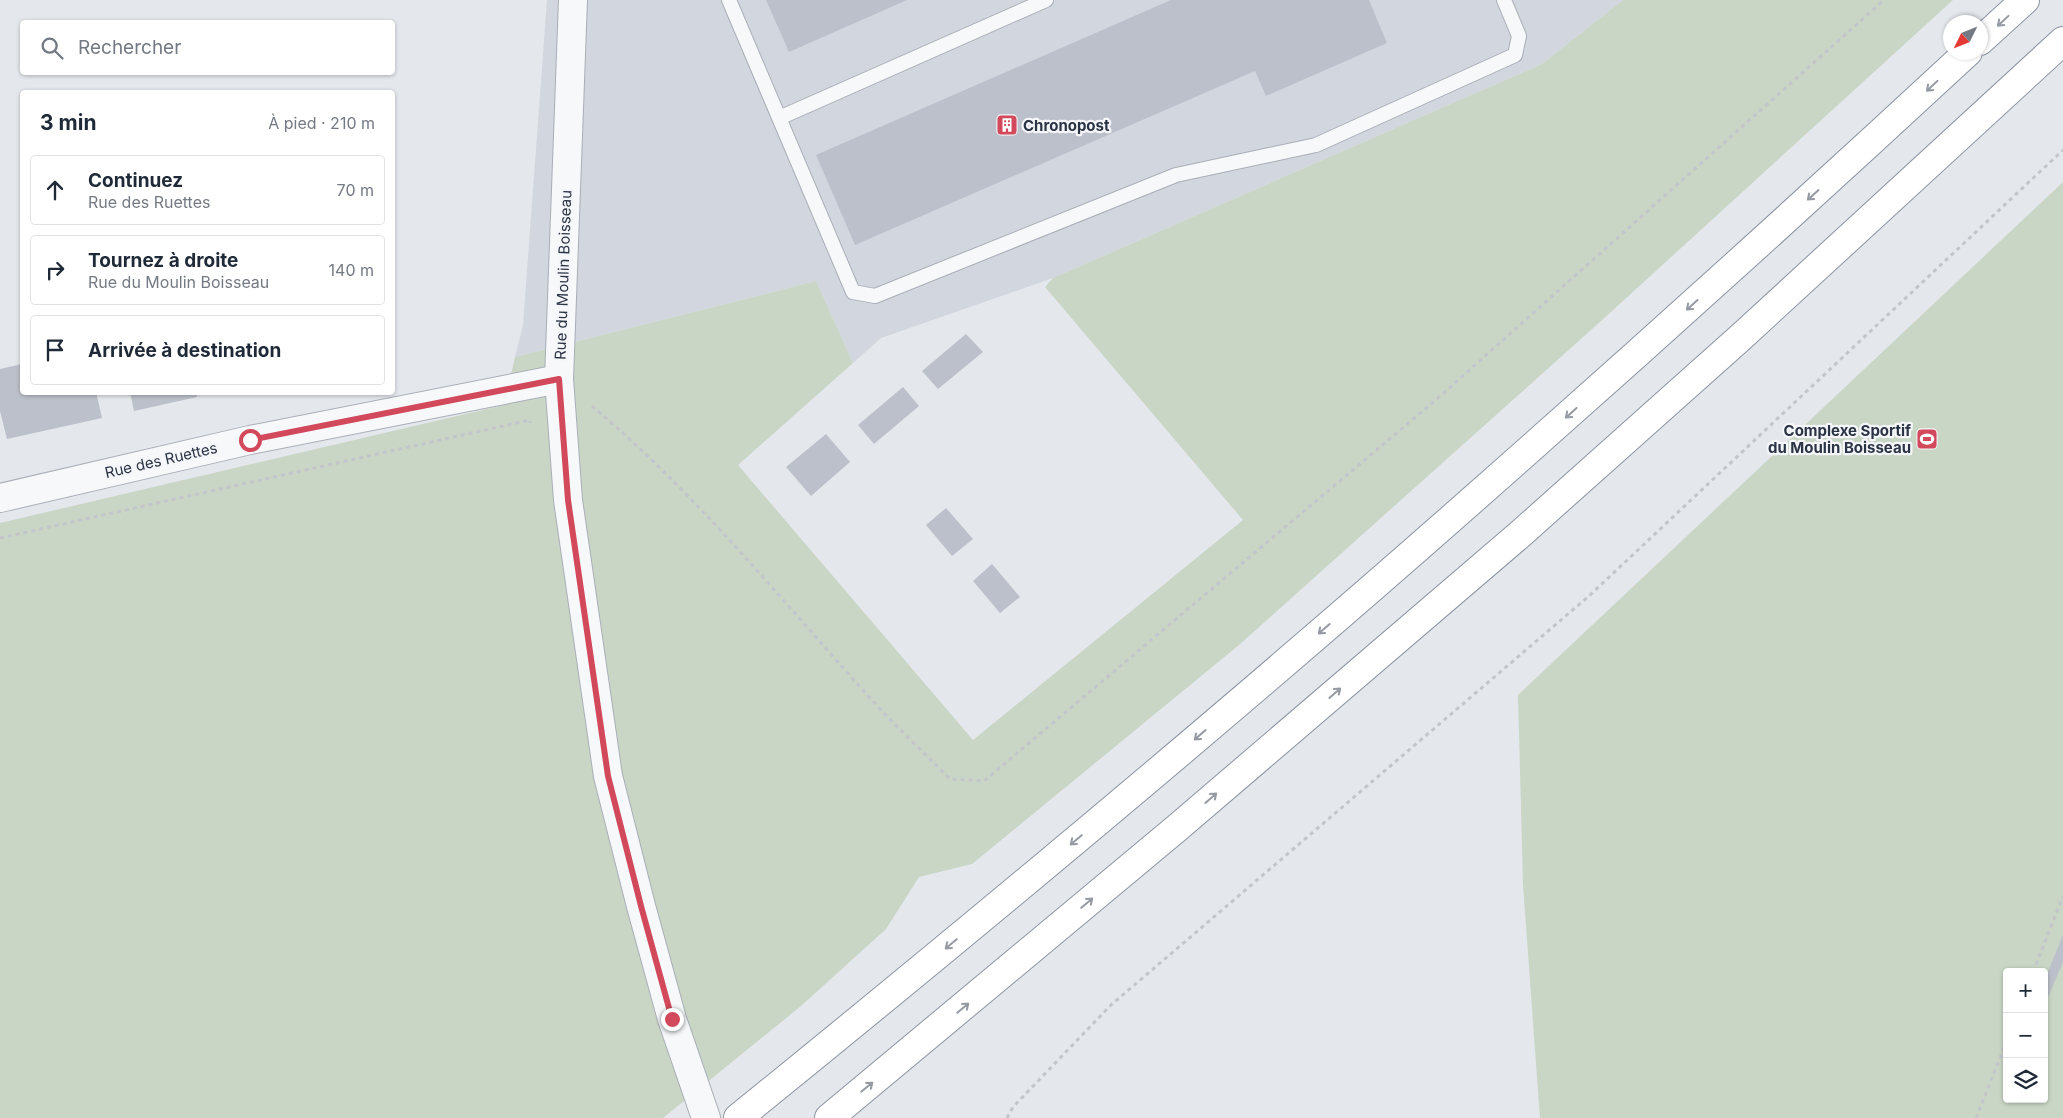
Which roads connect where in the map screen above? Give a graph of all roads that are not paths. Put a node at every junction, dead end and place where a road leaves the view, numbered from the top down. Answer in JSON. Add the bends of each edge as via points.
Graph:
{"nodes":[{"id":1,"x":573,"y":0,"type":"edge"},
{"id":2,"x":729,"y":0,"type":"edge"},
{"id":3,"x":1046,"y":0,"type":"edge"},
{"id":4,"x":1504,"y":0,"type":"edge"},
{"id":5,"x":2025,"y":0,"type":"edge"},
{"id":6,"x":1988,"y":34,"type":"edge"},
{"id":7,"x":2063,"y":40,"type":"edge"},
{"id":8,"x":1959,"y":60,"type":"edge"},
{"id":9,"x":779,"y":118,"type":"junction"},
{"id":10,"x":559,"y":379,"type":"junction"},
{"id":11,"x":0,"y":498,"type":"edge"},
{"id":12,"x":706,"y":1118,"type":"edge"},
{"id":13,"x":738,"y":1118,"type":"edge"},
{"id":14,"x":829,"y":1118,"type":"edge"}],
"edges":[{"from":1,"to":10,"type":"street","name":"Rue du Moulin Boisseau"},
{"from":2,"to":9,"type":"lane"},
{"from":3,"to":9,"type":"lane"},
{"from":4,"to":9,"type":"lane","via":[[1519,36],[1515,55],[1316,144],[1176,175],[875,296],[853,292]]},
{"from":5,"to":6,"type":"highway","one_way":true},
{"from":14,"to":7,"type":"highway","one_way":true,"via":[[1177,828],[1518,536]]},
{"from":8,"to":13,"type":"highway","one_way":true,"via":[[1652,340],[1382,579],[1094,825]]},
{"from":10,"to":11,"type":"street","name":"Rue des Ruettes","via":[[250,440]]},
{"from":10,"to":12,"type":"street","name":"Rue du Moulin Boisseau","via":[[568,500],[608,776],[672,1019]]}]}
